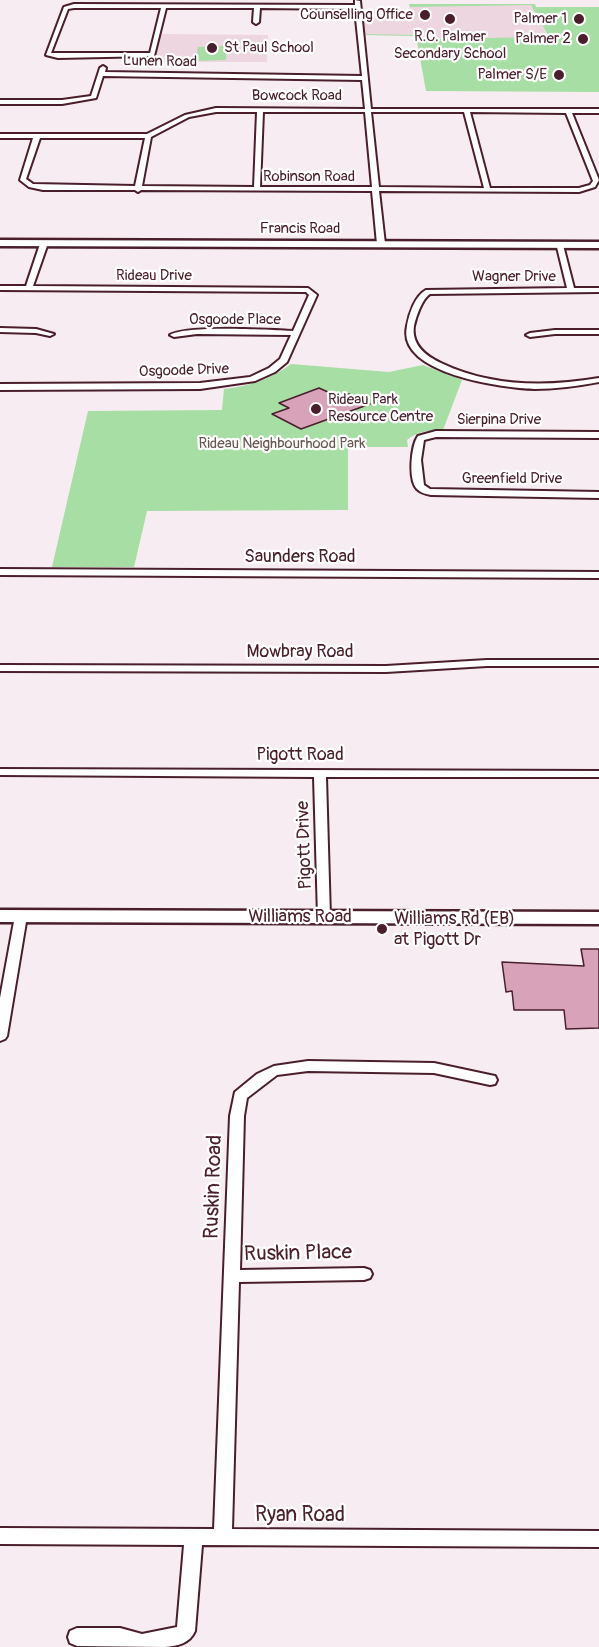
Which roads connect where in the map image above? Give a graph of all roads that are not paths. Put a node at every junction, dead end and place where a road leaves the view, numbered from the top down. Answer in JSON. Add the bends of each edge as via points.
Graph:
{"nodes":[{"id":1,"x":357,"y":0,"type":"edge"},
{"id":2,"x":164,"y":6,"type":"junction"},
{"id":3,"x":257,"y":7,"type":"junction"},
{"id":4,"x":356,"y":8,"type":"junction"},
{"id":5,"x":256,"y":21,"type":"dead end"},
{"id":6,"x":106,"y":56,"type":"junction"},
{"id":7,"x":101,"y":74,"type":"junction"},
{"id":8,"x":363,"y":78,"type":"junction"},
{"id":9,"x":0,"y":102,"type":"edge"},
{"id":10,"x":260,"y":110,"type":"junction"},
{"id":11,"x":368,"y":110,"type":"junction"},
{"id":12,"x":466,"y":110,"type":"junction"},
{"id":13,"x":568,"y":111,"type":"junction"},
{"id":14,"x":599,"y":111,"type":"edge"},
{"id":15,"x":0,"y":136,"type":"edge"},
{"id":16,"x":37,"y":136,"type":"junction"},
{"id":17,"x":148,"y":136,"type":"junction"},
{"id":18,"x":587,"y":188,"type":"junction"},
{"id":19,"x":138,"y":190,"type":"junction"},
{"id":20,"x":257,"y":190,"type":"junction"},
{"id":21,"x":377,"y":190,"type":"junction"},
{"id":22,"x":488,"y":191,"type":"junction"},
{"id":23,"x":599,"y":196,"type":"edge"},
{"id":24,"x":0,"y":243,"type":"edge"},
{"id":25,"x":44,"y":243,"type":"junction"},
{"id":26,"x":381,"y":244,"type":"junction"},
{"id":27,"x":559,"y":245,"type":"junction"},
{"id":28,"x":599,"y":245,"type":"edge"},
{"id":29,"x":0,"y":288,"type":"edge"},
{"id":30,"x":30,"y":288,"type":"junction"},
{"id":31,"x":308,"y":290,"type":"joint"},
{"id":32,"x":570,"y":290,"type":"junction"},
{"id":33,"x":599,"y":290,"type":"edge"},
{"id":34,"x":0,"y":330,"type":"edge"},
{"id":35,"x":599,"y":332,"type":"edge"},
{"id":36,"x":297,"y":333,"type":"junction"},
{"id":37,"x":50,"y":334,"type":"dead end"},
{"id":38,"x":174,"y":334,"type":"dead end"},
{"id":39,"x":530,"y":335,"type":"dead end"},
{"id":40,"x":599,"y":380,"type":"edge"},
{"id":41,"x":0,"y":387,"type":"edge"},
{"id":42,"x":599,"y":435,"type":"edge"},
{"id":43,"x":426,"y":490,"type":"joint"},
{"id":44,"x":599,"y":495,"type":"edge"},
{"id":45,"x":0,"y":572,"type":"edge"},
{"id":46,"x":599,"y":575,"type":"edge"},
{"id":47,"x":599,"y":663,"type":"edge"},
{"id":48,"x":0,"y":668,"type":"edge"},
{"id":49,"x":0,"y":772,"type":"edge"},
{"id":50,"x":320,"y":773,"type":"junction"},
{"id":51,"x":599,"y":774,"type":"edge"},
{"id":52,"x":0,"y":916,"type":"edge"},
{"id":53,"x":21,"y":916,"type":"junction"},
{"id":54,"x":324,"y":916,"type":"junction"},
{"id":55,"x":599,"y":918,"type":"edge"},
{"id":56,"x":0,"y":1036,"type":"edge"},
{"id":57,"x":490,"y":1080,"type":"dead end"},
{"id":58,"x":364,"y":1274,"type":"dead end"},
{"id":59,"x":232,"y":1276,"type":"junction"},
{"id":60,"x":0,"y":1536,"type":"edge"},
{"id":61,"x":194,"y":1538,"type":"junction"},
{"id":62,"x":223,"y":1538,"type":"junction"},
{"id":63,"x":599,"y":1539,"type":"edge"},
{"id":64,"x":77,"y":1637,"type":"dead end"},
{"id":65,"x":141,"y":1645,"type":"edge"}],
"edges":[{"from":1,"to":4,"type":"street"},
{"from":2,"to":3,"type":"street"},
{"from":2,"to":6,"type":"street","via":[[151,55]]},
{"from":2,"to":6,"type":"street","via":[[66,8],[48,53]]},
{"from":3,"to":4,"type":"street"},
{"from":3,"to":5,"type":"street"},
{"from":4,"to":8,"type":"street"},
{"from":6,"to":7,"type":"street"},
{"from":7,"to":8,"type":"street","name":"Lunen Road"},
{"from":7,"to":9,"type":"street","via":[[94,97]]},
{"from":8,"to":11,"type":"street"},
{"from":10,"to":11,"type":"street","name":"Bowcock Road"},
{"from":10,"to":17,"type":"street","name":"Bowcock Road","via":[[199,112]]},
{"from":10,"to":20,"type":"street"},
{"from":11,"to":12,"type":"street","name":"Bowcock Road"},
{"from":11,"to":21,"type":"street"},
{"from":12,"to":13,"type":"street","name":"Bowcock Road"},
{"from":12,"to":22,"type":"street"},
{"from":13,"to":14,"type":"street","name":"Bowcock Road"},
{"from":13,"to":18,"type":"street","via":[[596,182]]},
{"from":15,"to":16,"type":"street","name":"Bowcock Road"},
{"from":16,"to":17,"type":"street","name":"Bowcock Road"},
{"from":16,"to":19,"type":"street","name":"Robinson Road","via":[[23,178],[27,184],[51,189]]},
{"from":17,"to":19,"type":"street"},
{"from":18,"to":22,"type":"street","name":"Robinson Road"},
{"from":18,"to":23,"type":"street"},
{"from":19,"to":20,"type":"street","name":"Robinson Road"},
{"from":20,"to":21,"type":"street","name":"Robinson Road"},
{"from":21,"to":22,"type":"street","name":"Robinson Road"},
{"from":21,"to":26,"type":"street"},
{"from":24,"to":25,"type":"street","name":"Francis Road"},
{"from":25,"to":26,"type":"street","name":"Francis Road"},
{"from":25,"to":30,"type":"street"},
{"from":26,"to":27,"type":"street","name":"Francis Road"},
{"from":27,"to":28,"type":"street","name":"Francis Road"},
{"from":27,"to":32,"type":"street"},
{"from":29,"to":30,"type":"street","name":"Rideau Drive"},
{"from":30,"to":31,"type":"street","name":"Rideau Drive"},
{"from":31,"to":36,"type":"street","name":"Osgoode Drive","via":[[313,295]]},
{"from":32,"to":33,"type":"street","name":"Wagner Drive"},
{"from":32,"to":40,"type":"street","name":"Wagner Drive","via":[[429,292],[423,295],[417,309],[410,338],[425,357],[443,368],[482,380],[557,386]]},
{"from":34,"to":37,"type":"street"},
{"from":35,"to":39,"type":"street"},
{"from":36,"to":38,"type":"street","name":"Osgoode Place"},
{"from":36,"to":41,"type":"street","name":"Osgoode Drive","via":[[277,367],[236,382],[200,386]]},
{"from":42,"to":43,"type":"street","name":"Sierpina Drive","via":[[425,436],[416,446],[419,483]]},
{"from":43,"to":44,"type":"street","name":"Greenfield Drive","via":[[446,494]]},
{"from":45,"to":46,"type":"street","name":"Saunders Road"},
{"from":47,"to":48,"type":"street","name":"Mowbray Road","via":[[487,663],[386,669]]},
{"from":49,"to":50,"type":"street","name":"Pigott Road"},
{"from":50,"to":51,"type":"street","name":"Pigott Road"},
{"from":50,"to":54,"type":"street","name":"Pigott Drive"},
{"from":52,"to":53,"type":"street","name":"Williams Road"},
{"from":53,"to":54,"type":"street","name":"Williams Road"},
{"from":53,"to":56,"type":"street"},
{"from":54,"to":55,"type":"street","name":"Williams Road"},
{"from":57,"to":59,"type":"street","name":"Ruskin Road","via":[[434,1068],[308,1066],[274,1071],[262,1078],[240,1096]]},
{"from":58,"to":59,"type":"street","name":"Ruskin Place"},
{"from":59,"to":62,"type":"street","name":"Ruskin Road"},
{"from":60,"to":61,"type":"street","name":"Ryan Road"},
{"from":61,"to":62,"type":"street","name":"Ryan Road"},
{"from":61,"to":65,"type":"street","via":[[186,1631],[176,1638],[153,1638]]},
{"from":62,"to":63,"type":"street","name":"Ryan Road"},
{"from":64,"to":65,"type":"street","via":[[120,1637]]}]}
